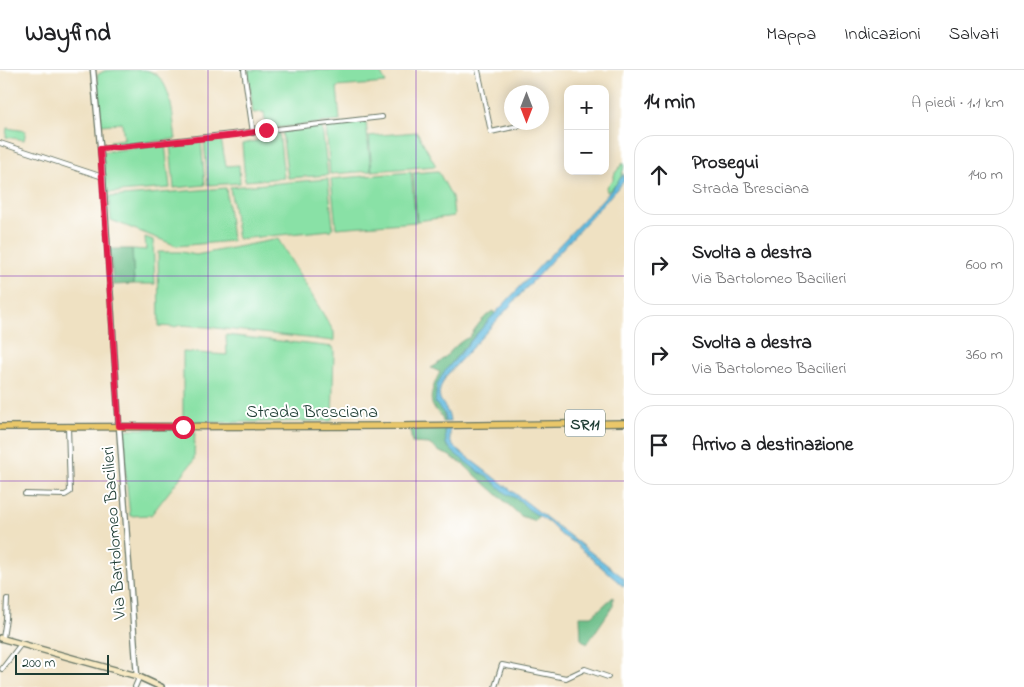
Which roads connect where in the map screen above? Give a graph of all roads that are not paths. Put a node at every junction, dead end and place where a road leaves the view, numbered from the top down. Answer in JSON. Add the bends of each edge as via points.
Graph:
{"nodes":[{"id":1,"x":93,"y":70,"type":"edge"},
{"id":2,"x":244,"y":70,"type":"edge"},
{"id":3,"x":478,"y":70,"type":"edge"},
{"id":4,"x":382,"y":117,"type":"dead end"},
{"id":5,"x":504,"y":129,"type":"edge"},
{"id":6,"x":253,"y":133,"type":"junction"},
{"id":7,"x":0,"y":143,"type":"edge"},
{"id":8,"x":100,"y":149,"type":"junction"},
{"id":9,"x":103,"y":177,"type":"junction"},
{"id":10,"x":624,"y":423,"type":"edge"},
{"id":11,"x":68,"y":426,"type":"junction"},
{"id":12,"x":119,"y":426,"type":"junction"},
{"id":13,"x":0,"y":427,"type":"edge"},
{"id":14,"x":25,"y":494,"type":"dead end"},
{"id":15,"x":7,"y":599,"type":"dead end"},
{"id":16,"x":1,"y":638,"type":"edge"},
{"id":17,"x":21,"y":644,"type":"junction"},
{"id":18,"x":2,"y":669,"type":"dead end"},
{"id":19,"x":608,"y":677,"type":"dead end"},
{"id":20,"x":138,"y":678,"type":"junction"},
{"id":21,"x":135,"y":687,"type":"edge"},
{"id":22,"x":140,"y":687,"type":"edge"},
{"id":23,"x":161,"y":687,"type":"edge"},
{"id":24,"x":495,"y":687,"type":"edge"}],
"edges":[{"from":1,"to":8,"type":"street","name":"Via Bartolomeo Bacilieri"},
{"from":2,"to":6,"type":"street"},
{"from":3,"to":5,"type":"street","via":[[491,132]]},
{"from":4,"to":6,"type":"street"},
{"from":6,"to":8,"type":"street"},
{"from":7,"to":9,"type":"street"},
{"from":8,"to":9,"type":"street","name":"Via Bartolomeo Bacilieri"},
{"from":9,"to":12,"type":"street","name":"Via Bartolomeo Bacilieri"},
{"from":10,"to":12,"type":"main road","name":"Strada Bresciana","number":"SR11"},
{"from":11,"to":12,"type":"main road","name":"Strada Bresciana"},
{"from":11,"to":13,"type":"main road","name":"Strada Bresciana"},
{"from":11,"to":14,"type":"street","via":[[70,492],[65,495]]},
{"from":12,"to":20,"type":"street","name":"Via Bartolomeo Bacilieri"},
{"from":15,"to":16,"type":"street"},
{"from":16,"to":17,"type":"main road"},
{"from":17,"to":18,"type":"street"},
{"from":17,"to":20,"type":"main road"},
{"from":19,"to":24,"type":"street","via":[[585,669],[566,678],[502,666]]},
{"from":20,"to":21,"type":"street"},
{"from":20,"to":22,"type":"street"},
{"from":20,"to":23,"type":"main road"}]}
